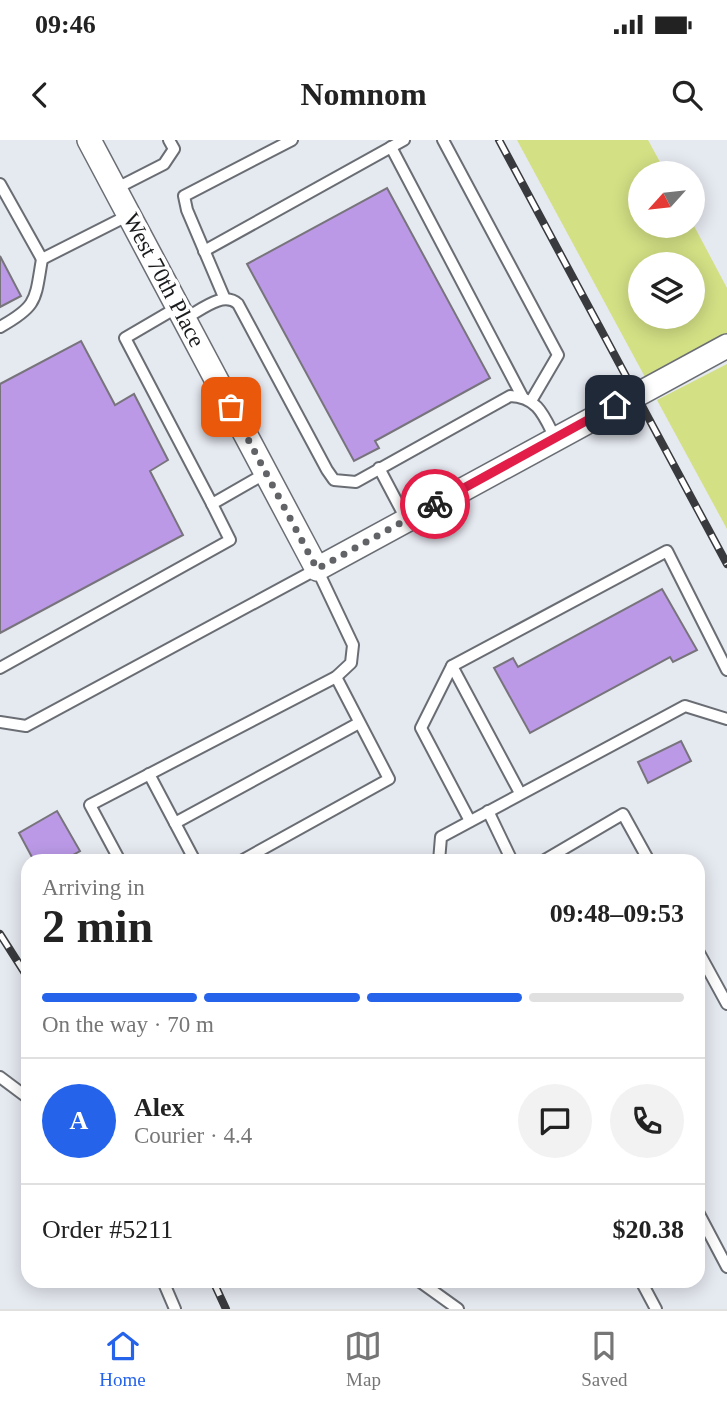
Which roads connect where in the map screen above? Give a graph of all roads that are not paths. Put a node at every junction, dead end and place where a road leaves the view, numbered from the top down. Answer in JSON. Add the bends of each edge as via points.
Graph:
{"nodes":[{"id":1,"x":89,"y":140,"type":"edge"},
{"id":2,"x":169,"y":140,"type":"edge"},
{"id":3,"x":292,"y":140,"type":"edge"},
{"id":4,"x":404,"y":140,"type":"edge"},
{"id":5,"x":443,"y":140,"type":"edge"},
{"id":6,"x":391,"y":148,"type":"junction"},
{"id":7,"x":0,"y":184,"type":"edge"},
{"id":8,"x":115,"y":189,"type":"junction"},
{"id":9,"x":129,"y":215,"type":"junction"},
{"id":10,"x":204,"y":251,"type":"junction"},
{"id":11,"x":42,"y":259,"type":"junction"},
{"id":12,"x":224,"y":297,"type":"junction"},
{"id":13,"x":181,"y":313,"type":"junction"},
{"id":14,"x":0,"y":327,"type":"edge"},
{"id":15,"x":727,"y":346,"type":"edge"},
{"id":16,"x":526,"y":399,"type":"junction"},
{"id":17,"x":555,"y":438,"type":"junction"},
{"id":18,"x":379,"y":468,"type":"junction"},
{"id":19,"x":266,"y":473,"type":"junction"},
{"id":20,"x":212,"y":504,"type":"junction"},
{"id":21,"x":406,"y":519,"type":"junction"},
{"id":22,"x":317,"y":569,"type":"junction"},
{"id":23,"x":452,"y":666,"type":"junction"},
{"id":24,"x":0,"y":668,"type":"edge"},
{"id":25,"x":727,"y":670,"type":"edge"},
{"id":26,"x":336,"y":677,"type":"junction"},
{"id":27,"x":727,"y":719,"type":"edge"},
{"id":28,"x":0,"y":722,"type":"edge"},
{"id":29,"x":359,"y":723,"type":"junction"},
{"id":30,"x":149,"y":774,"type":"junction"},
{"id":31,"x":520,"y":793,"type":"junction"},
{"id":32,"x":488,"y":811,"type":"junction"},
{"id":33,"x":470,"y":821,"type":"junction"},
{"id":34,"x":175,"y":823,"type":"junction"},
{"id":35,"x":116,"y":854,"type":"edge"},
{"id":36,"x":191,"y":854,"type":"edge"},
{"id":37,"x":254,"y":854,"type":"edge"},
{"id":38,"x":440,"y":854,"type":"edge"},
{"id":39,"x":509,"y":854,"type":"edge"},
{"id":40,"x":555,"y":854,"type":"edge"},
{"id":41,"x":645,"y":854,"type":"edge"},
{"id":42,"x":705,"y":964,"type":"edge"},
{"id":43,"x":727,"y":1004,"type":"edge"},
{"id":44,"x":0,"y":1077,"type":"edge"},
{"id":45,"x":21,"y":1093,"type":"edge"},
{"id":46,"x":705,"y":1225,"type":"edge"},
{"id":47,"x":727,"y":1267,"type":"edge"},
{"id":48,"x":166,"y":1288,"type":"edge"},
{"id":49,"x":429,"y":1288,"type":"edge"},
{"id":50,"x":440,"y":1288,"type":"edge"},
{"id":51,"x":645,"y":1288,"type":"edge"},
{"id":52,"x":438,"y":1294,"type":"junction"},
{"id":53,"x":175,"y":1309,"type":"edge"},
{"id":54,"x":458,"y":1309,"type":"edge"},
{"id":55,"x":656,"y":1309,"type":"edge"}],
"edges":[{"from":1,"to":8,"type":"street","name":"West 70th Place"},
{"from":2,"to":8,"type":"lane","via":[[174,149],[164,164]]},
{"from":3,"to":10,"type":"lane","via":[[184,196]]},
{"from":4,"to":6,"type":"lane"},
{"from":5,"to":16,"type":"lane","via":[[558,355]]},
{"from":6,"to":10,"type":"lane"},
{"from":6,"to":16,"type":"lane"},
{"from":7,"to":11,"type":"lane"},
{"from":8,"to":9,"type":"street","name":"West 70th Place"},
{"from":9,"to":11,"type":"lane"},
{"from":9,"to":13,"type":"street","name":"West 70th Place"},
{"from":10,"to":12,"type":"lane"},
{"from":11,"to":14,"type":"lane","via":[[28,311]]},
{"from":12,"to":13,"type":"lane"},
{"from":12,"to":18,"type":"lane","via":[[238,304],[334,481],[356,482]]},
{"from":13,"to":19,"type":"street","name":"West 70th Place"},
{"from":13,"to":20,"type":"lane","via":[[125,338]]},
{"from":15,"to":17,"type":"street"},
{"from":16,"to":17,"type":"lane","via":[[540,409]]},
{"from":16,"to":18,"type":"lane","via":[[510,396]]},
{"from":17,"to":21,"type":"street"},
{"from":18,"to":21,"type":"lane"},
{"from":19,"to":20,"type":"lane"},
{"from":19,"to":22,"type":"street","name":"West 70th Place"},
{"from":20,"to":24,"type":"lane","via":[[230,540]]},
{"from":21,"to":22,"type":"street"},
{"from":22,"to":26,"type":"lane","via":[[353,645],[351,663]]},
{"from":22,"to":28,"type":"lane","via":[[26,726]]},
{"from":23,"to":25,"type":"lane","via":[[667,551]]},
{"from":23,"to":31,"type":"lane"},
{"from":23,"to":33,"type":"lane","via":[[421,728]]},
{"from":26,"to":29,"type":"lane"},
{"from":26,"to":30,"type":"lane"},
{"from":27,"to":31,"type":"lane","via":[[685,706]]},
{"from":29,"to":34,"type":"lane"},
{"from":29,"to":37,"type":"lane","via":[[389,779]]},
{"from":30,"to":34,"type":"lane"},
{"from":30,"to":35,"type":"lane","via":[[90,805]]},
{"from":31,"to":32,"type":"lane"},
{"from":32,"to":33,"type":"lane"},
{"from":32,"to":39,"type":"lane"},
{"from":33,"to":38,"type":"lane","via":[[442,836]]},
{"from":34,"to":36,"type":"lane"},
{"from":40,"to":41,"type":"lane","via":[[623,814]]},
{"from":42,"to":43,"type":"lane"},
{"from":44,"to":45,"type":"lane"},
{"from":46,"to":47,"type":"lane"},
{"from":48,"to":53,"type":"lane"},
{"from":49,"to":52,"type":"lane"},
{"from":50,"to":52,"type":"lane"},
{"from":51,"to":55,"type":"lane"},
{"from":52,"to":54,"type":"lane"}]}
